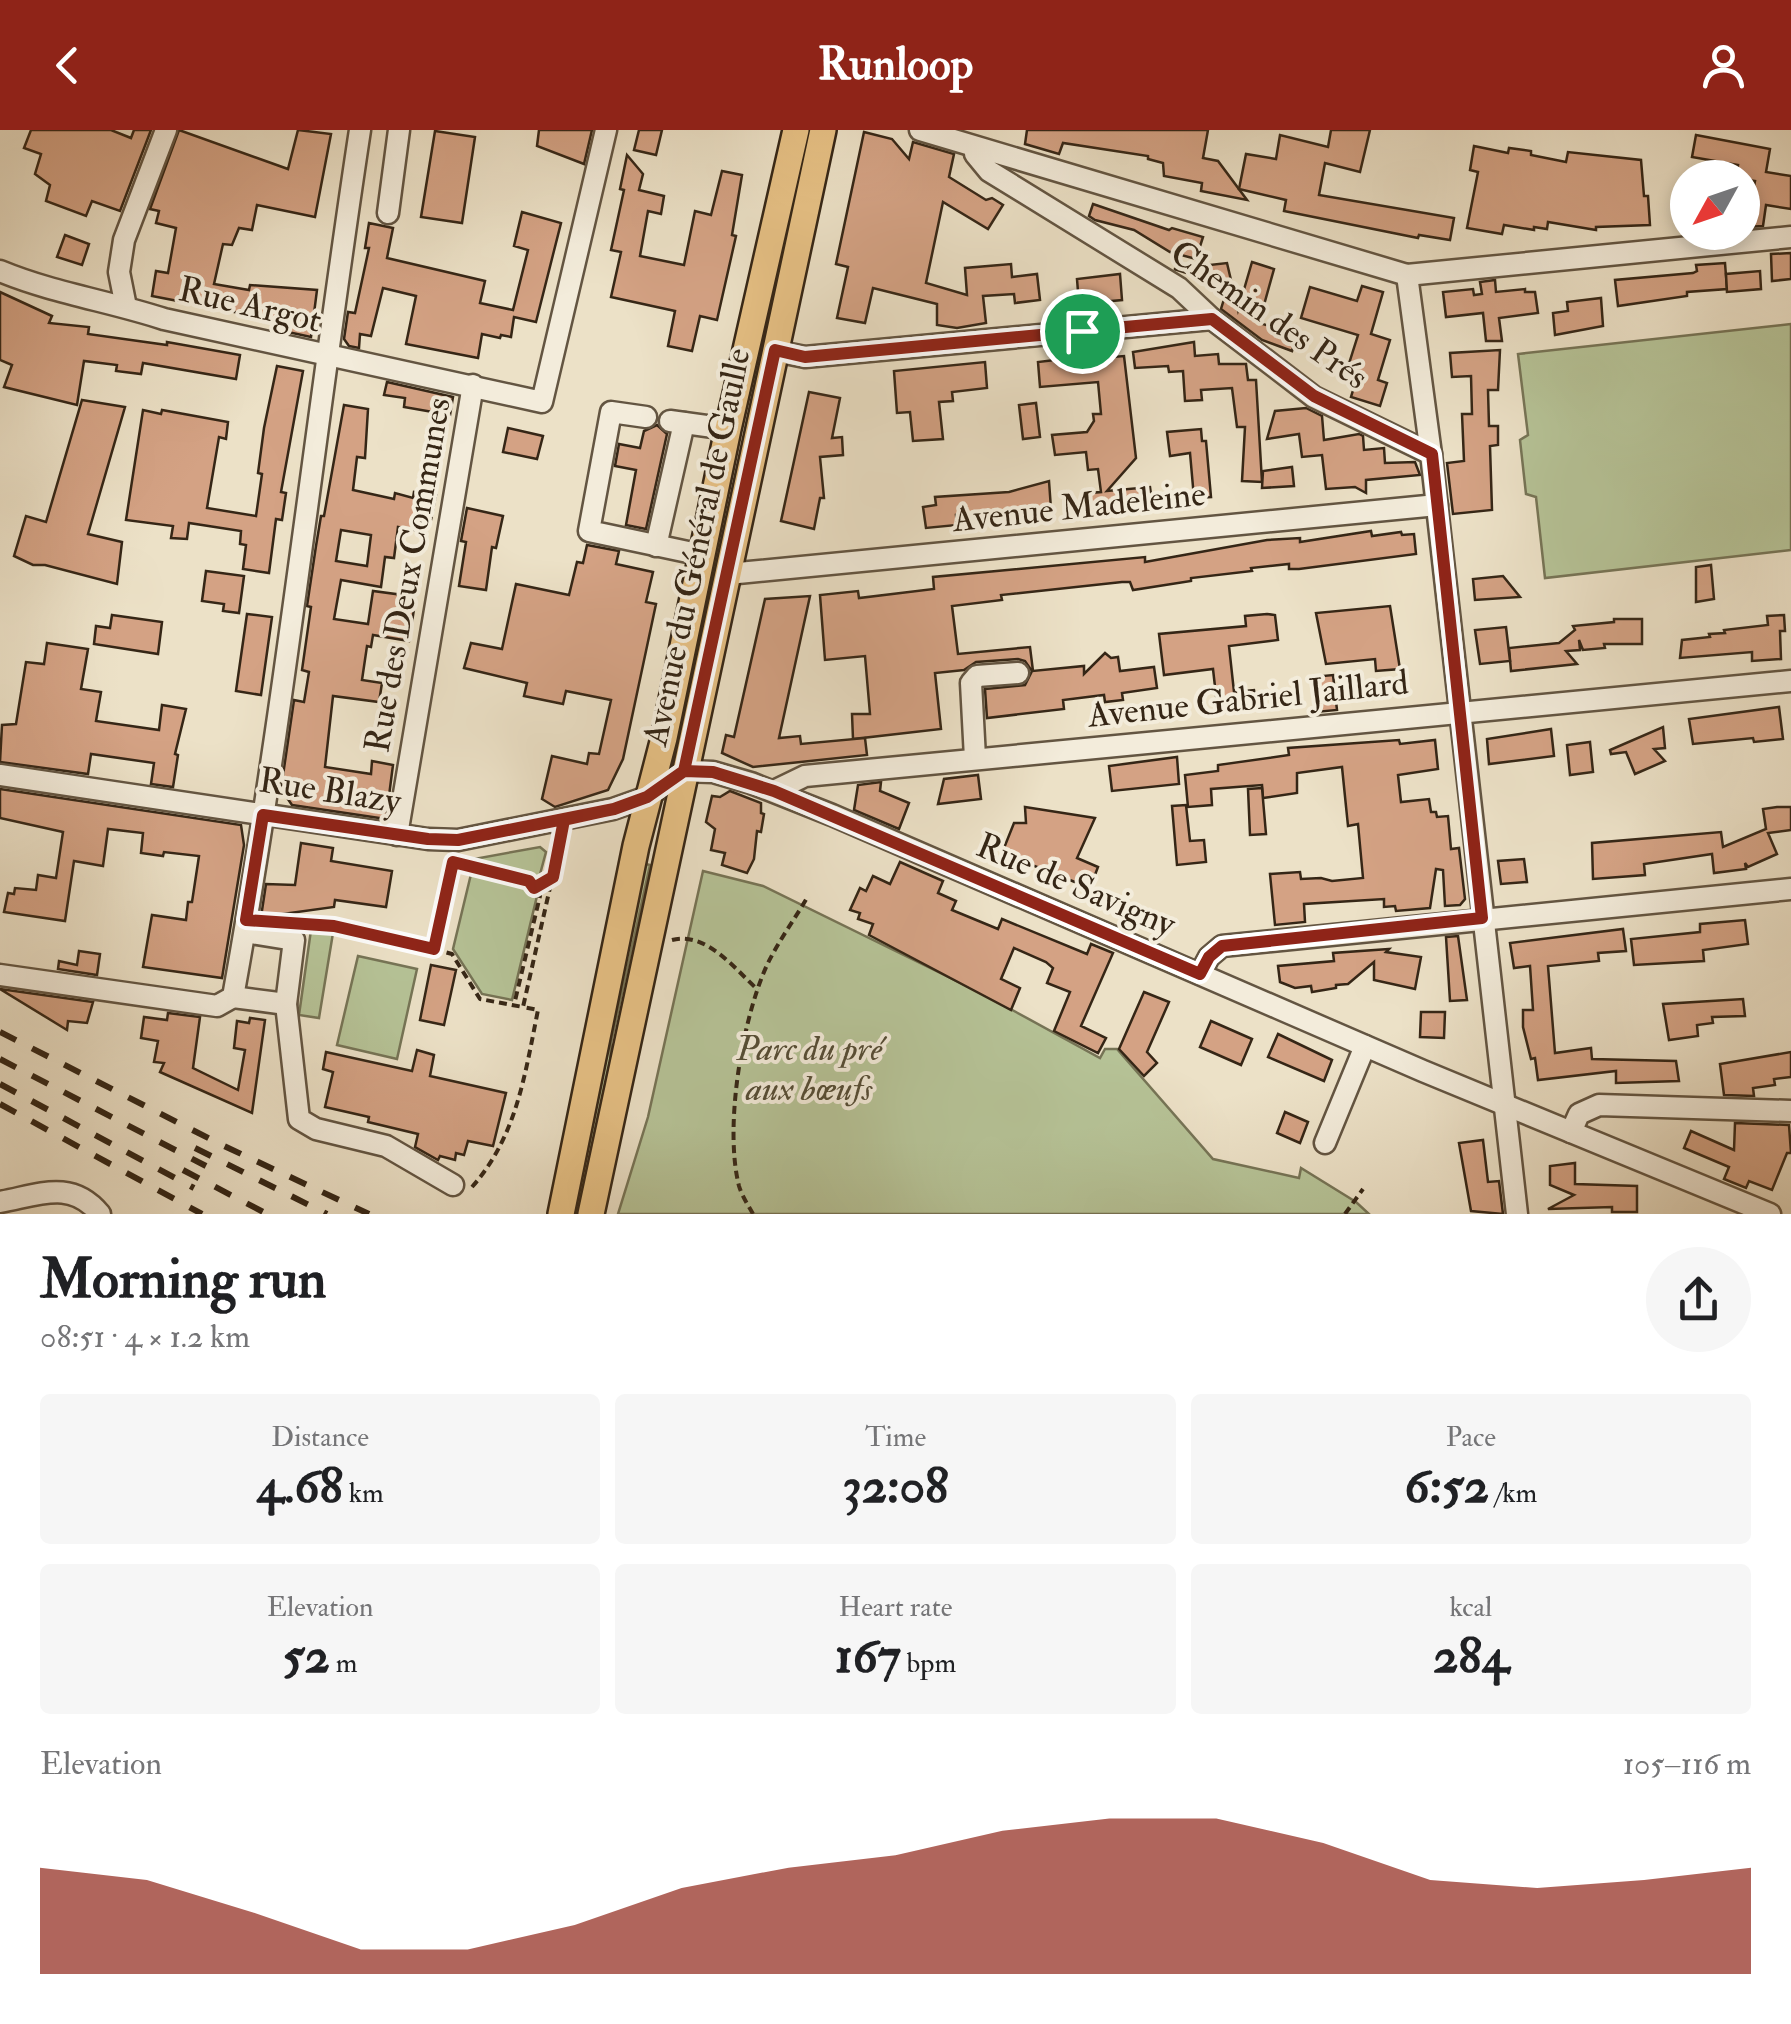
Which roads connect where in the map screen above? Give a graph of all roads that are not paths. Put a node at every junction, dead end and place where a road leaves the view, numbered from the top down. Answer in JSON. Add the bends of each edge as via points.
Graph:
{"nodes":[{"id":1,"x":166,"y":130,"type":"edge"},
{"id":2,"x":360,"y":130,"type":"edge"},
{"id":3,"x":399,"y":130,"type":"edge"},
{"id":4,"x":606,"y":130,"type":"edge"},
{"id":5,"x":796,"y":130,"type":"edge"},
{"id":6,"x":823,"y":130,"type":"edge"},
{"id":7,"x":920,"y":130,"type":"edge"},
{"id":8,"x":973,"y":142,"type":"edge"},
{"id":9,"x":388,"y":213,"type":"dead end"},
{"id":10,"x":1791,"y":237,"type":"edge"},
{"id":11,"x":0,"y":271,"type":"edge"},
{"id":12,"x":1408,"y":275,"type":"junction"},
{"id":13,"x":126,"y":307,"type":"junction"},
{"id":14,"x":1212,"y":319,"type":"junction"},
{"id":15,"x":775,"y":350,"type":"junction"},
{"id":16,"x":326,"y":356,"type":"junction"},
{"id":17,"x":473,"y":385,"type":"junction"},
{"id":18,"x":646,"y":418,"type":"dead end"},
{"id":19,"x":728,"y":429,"type":"junction"},
{"id":20,"x":1432,"y":454,"type":"junction"},
{"id":21,"x":1437,"y":505,"type":"junction"},
{"id":22,"x":705,"y":543,"type":"junction"},
{"id":23,"x":656,"y":546,"type":"junction"},
{"id":24,"x":728,"y":574,"type":"junction"},
{"id":25,"x":1018,"y":672,"type":"dead end"},
{"id":26,"x":1791,"y":681,"type":"edge"},
{"id":27,"x":1458,"y":711,"type":"junction"},
{"id":28,"x":974,"y":758,"type":"junction"},
{"id":29,"x":684,"y":771,"type":"junction"},
{"id":30,"x":0,"y":775,"type":"edge"},
{"id":31,"x":774,"y":791,"type":"junction"},
{"id":32,"x":647,"y":797,"type":"junction"},
{"id":33,"x":263,"y":815,"type":"junction"},
{"id":34,"x":397,"y":834,"type":"junction"},
{"id":35,"x":1791,"y":889,"type":"edge"},
{"id":36,"x":1482,"y":918,"type":"junction"},
{"id":37,"x":245,"y":932,"type":"junction"},
{"id":38,"x":1200,"y":974,"type":"junction"},
{"id":39,"x":0,"y":975,"type":"edge"},
{"id":40,"x":228,"y":1001,"type":"junction"},
{"id":41,"x":286,"y":1004,"type":"junction"},
{"id":42,"x":1364,"y":1046,"type":"junction"},
{"id":43,"x":1504,"y":1105,"type":"junction"},
{"id":44,"x":1791,"y":1111,"type":"edge"},
{"id":45,"x":1571,"y":1132,"type":"junction"},
{"id":46,"x":1325,"y":1144,"type":"dead end"},
{"id":47,"x":461,"y":1188,"type":"road end"},
{"id":48,"x":0,"y":1202,"type":"edge"},
{"id":49,"x":100,"y":1214,"type":"edge"},
{"id":50,"x":561,"y":1214,"type":"edge"},
{"id":51,"x":591,"y":1214,"type":"edge"},
{"id":52,"x":1517,"y":1214,"type":"edge"},
{"id":53,"x":1770,"y":1214,"type":"edge"}],
"edges":[{"from":1,"to":13,"type":"street","name":"Rue Argot","via":[[124,240],[119,272]]},
{"from":2,"to":16,"type":"street"},
{"from":3,"to":9,"type":"street"},
{"from":4,"to":17,"type":"street","name":"Rue Argot","via":[[542,402]]},
{"from":5,"to":19,"type":"main road","name":"Avenue du Général de Gaulle"},
{"from":6,"to":15,"type":"main road","name":"Avenue du Général de Gaulle"},
{"from":7,"to":8,"type":"street"},
{"from":8,"to":12,"type":"street"},
{"from":8,"to":14,"type":"street","name":"Chemin des Prés","via":[[989,172],[1179,288]]},
{"from":10,"to":12,"type":"street"},
{"from":11,"to":13,"type":"street","via":[[37,287]]},
{"from":12,"to":20,"type":"street"},
{"from":13,"to":16,"type":"street","name":"Rue Argot"},
{"from":14,"to":15,"type":"street","via":[[805,357]]},
{"from":14,"to":20,"type":"street","name":"Chemin des Prés","via":[[1314,396]]},
{"from":15,"to":24,"type":"main road","name":"Avenue du Général de Gaulle"},
{"from":16,"to":17,"type":"street","name":"Rue Argot"},
{"from":16,"to":33,"type":"street"},
{"from":17,"to":34,"type":"street","name":"Rue des Deux Communes"},
{"from":18,"to":23,"type":"street","via":[[611,412],[590,531]]},
{"from":19,"to":22,"type":"main road","name":"Avenue du Général de Gaulle"},
{"from":19,"to":23,"type":"street","via":[[677,422]]},
{"from":20,"to":21,"type":"street"},
{"from":21,"to":24,"type":"street","name":"Avenue Madeleine"},
{"from":21,"to":27,"type":"street"},
{"from":22,"to":23,"type":"street"},
{"from":22,"to":32,"type":"main road","name":"Avenue du Général de Gaulle"},
{"from":24,"to":29,"type":"main road","name":"Avenue du Général de Gaulle"},
{"from":25,"to":28,"type":"street","via":[[977,676],[971,683]]},
{"from":26,"to":27,"type":"street","name":"Avenue Gabriel Jaillard"},
{"from":27,"to":28,"type":"street","name":"Avenue Gabriel Jaillard"},
{"from":27,"to":36,"type":"street"},
{"from":28,"to":31,"type":"street","name":"Avenue Gabriel Jaillard","via":[[805,776]]},
{"from":29,"to":31,"type":"street","name":"Rue de Savigny","via":[[713,772]]},
{"from":29,"to":32,"type":"street","name":"Rue Blazy"},
{"from":29,"to":51,"type":"main road","name":"Avenue du Général de Gaulle"},
{"from":30,"to":33,"type":"street","name":"Rue Blazy"},
{"from":31,"to":38,"type":"street","name":"Rue de Savigny"},
{"from":32,"to":34,"type":"street","name":"Rue Blazy","via":[[458,840]]},
{"from":32,"to":50,"type":"main road","name":"Avenue du Général de Gaulle"},
{"from":33,"to":34,"type":"street","name":"Rue Blazy"},
{"from":33,"to":37,"type":"street"},
{"from":35,"to":36,"type":"street"},
{"from":36,"to":38,"type":"street","via":[[1222,946]]},
{"from":36,"to":43,"type":"street"},
{"from":37,"to":40,"type":"street"},
{"from":37,"to":41,"type":"street","via":[[294,940]]},
{"from":38,"to":42,"type":"street","name":"Rue de Savigny"},
{"from":39,"to":40,"type":"street","via":[[194,1004]]},
{"from":40,"to":41,"type":"street"},
{"from":41,"to":47,"type":"street","via":[[299,1119],[316,1130],[386,1146]]},
{"from":42,"to":43,"type":"street","name":"Rue de Savigny"},
{"from":42,"to":46,"type":"street"},
{"from":43,"to":45,"type":"street","name":"Rue de Savigny"},
{"from":43,"to":52,"type":"street"},
{"from":44,"to":45,"type":"street","via":[[1600,1105],[1579,1114]]},
{"from":45,"to":53,"type":"street","name":"Rue de Savigny"},
{"from":48,"to":49,"type":"street","via":[[66,1191]]}]}
